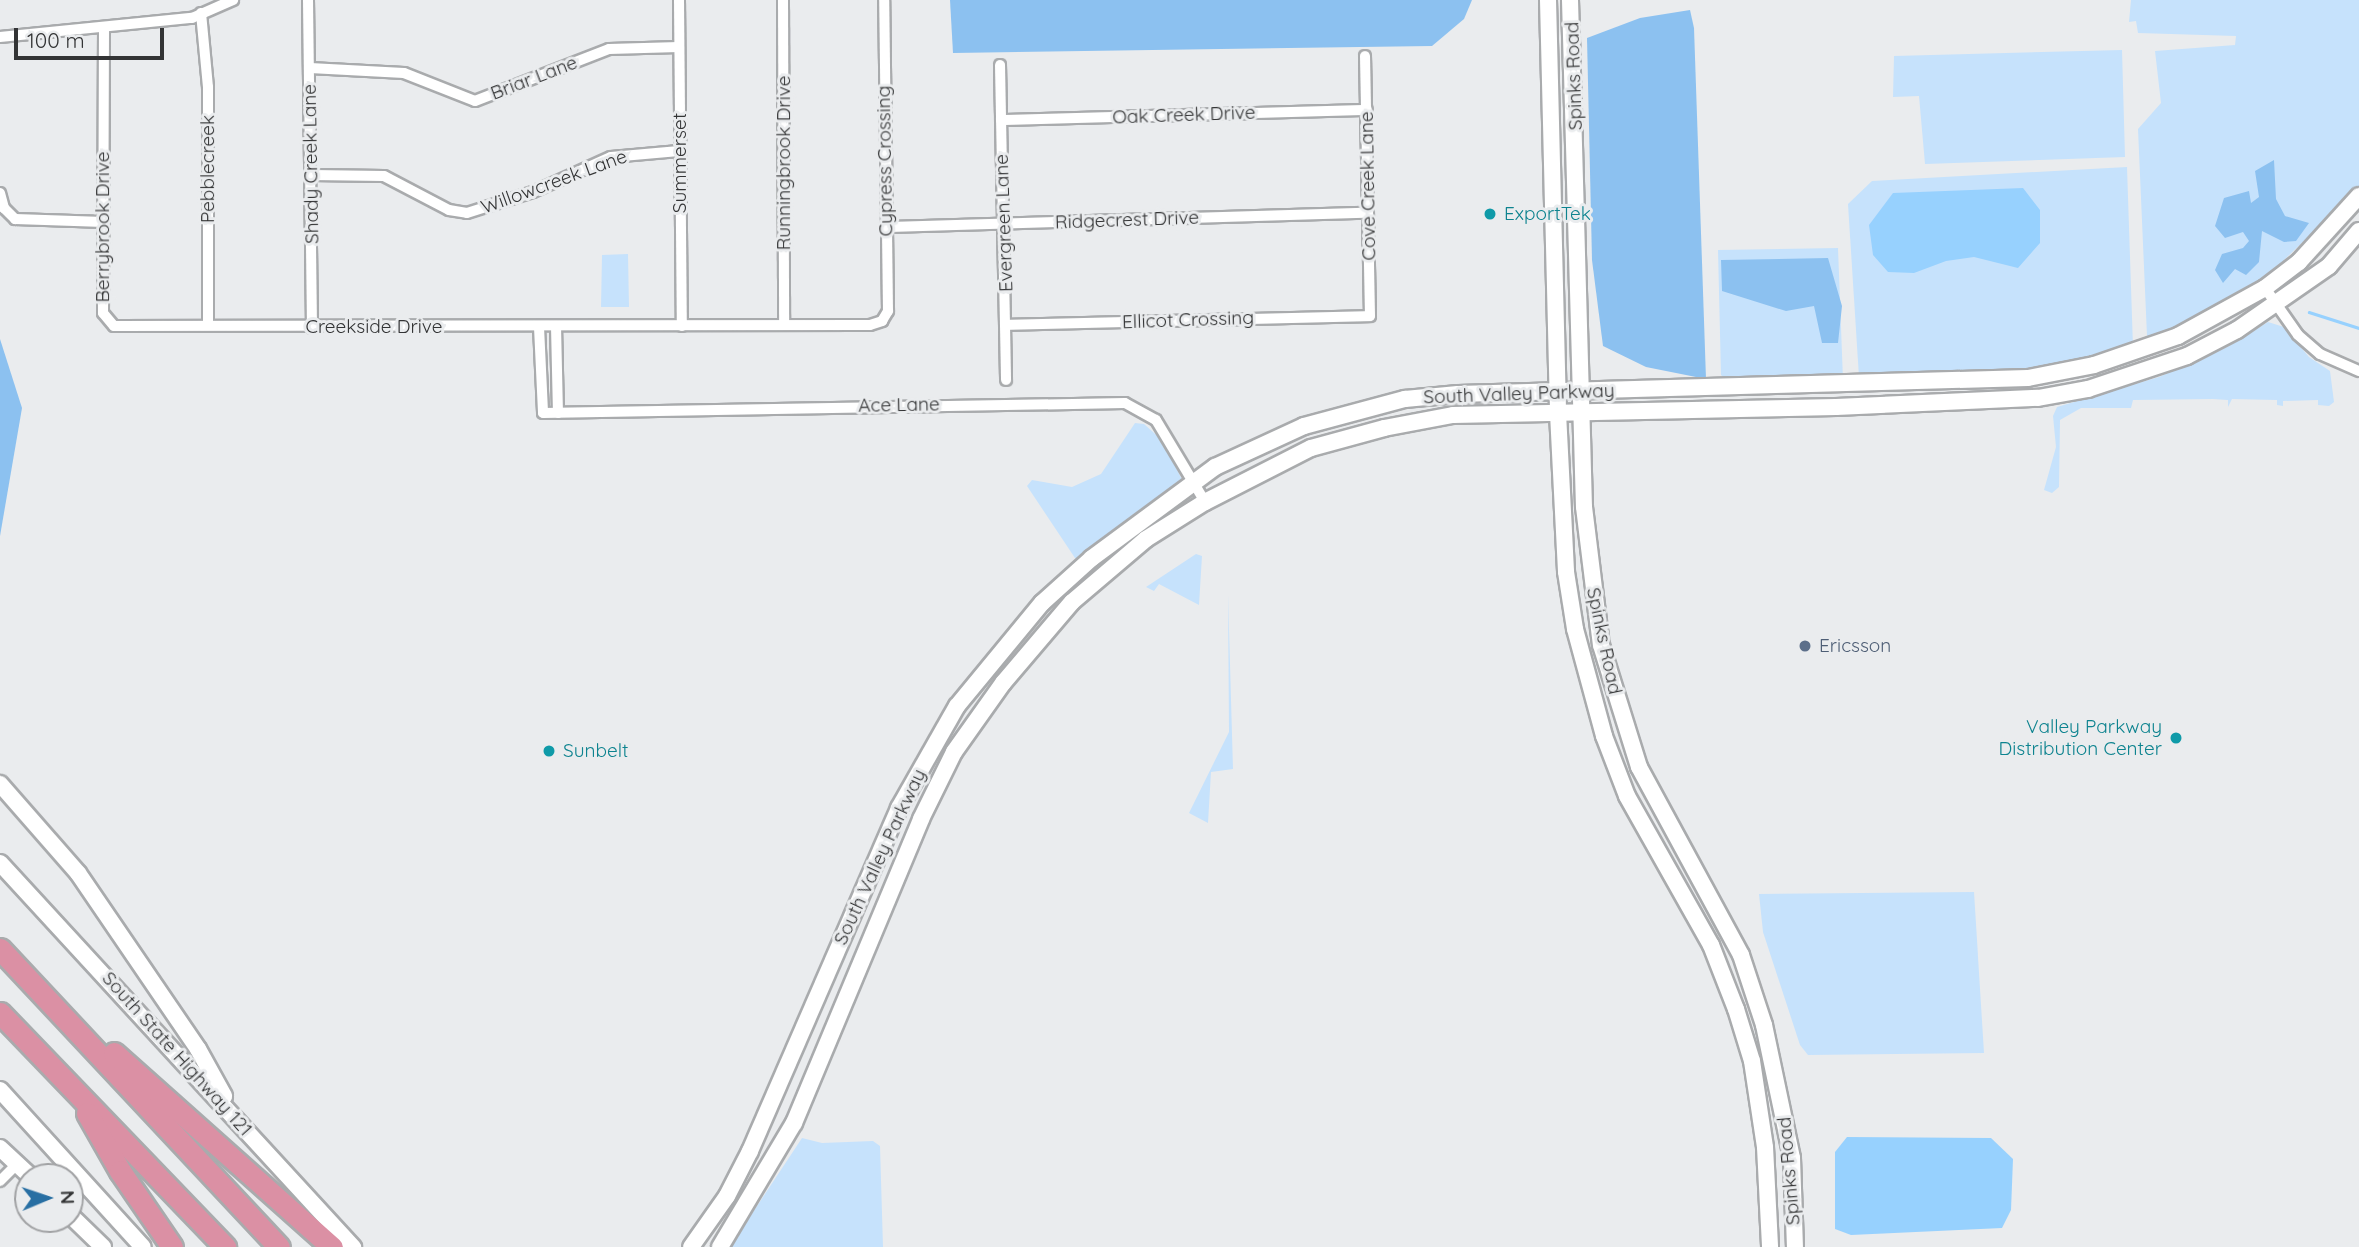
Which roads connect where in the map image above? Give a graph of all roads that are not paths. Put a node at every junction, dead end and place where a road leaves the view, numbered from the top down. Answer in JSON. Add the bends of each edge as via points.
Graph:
{"nodes":[{"id":1,"x":233,"y":0,"type":"edge"},
{"id":2,"x":308,"y":0,"type":"edge"},
{"id":3,"x":679,"y":0,"type":"edge"},
{"id":4,"x":783,"y":0,"type":"edge"},
{"id":5,"x":884,"y":0,"type":"edge"},
{"id":6,"x":1548,"y":0,"type":"edge"},
{"id":7,"x":1570,"y":0,"type":"edge"},
{"id":8,"x":201,"y":13,"type":"junction"},
{"id":9,"x":104,"y":29,"type":"junction"},
{"id":10,"x":0,"y":37,"type":"edge"},
{"id":11,"x":679,"y":47,"type":"junction"},
{"id":12,"x":1365,"y":56,"type":"dead end"},
{"id":13,"x":1000,"y":65,"type":"dead end"},
{"id":14,"x":310,"y":68,"type":"junction"},
{"id":15,"x":1367,"y":110,"type":"junction"},
{"id":16,"x":1576,"y":114,"type":"junction"},
{"id":17,"x":1553,"y":115,"type":"junction"},
{"id":18,"x":1000,"y":120,"type":"junction"},
{"id":19,"x":679,"y":151,"type":"junction"},
{"id":20,"x":312,"y":175,"type":"junction"},
{"id":21,"x":0,"y":193,"type":"edge"},
{"id":22,"x":2359,"y":196,"type":"edge"},
{"id":23,"x":1368,"y":213,"type":"junction"},
{"id":24,"x":104,"y":222,"type":"junction"},
{"id":25,"x":1004,"y":224,"type":"junction"},
{"id":26,"x":886,"y":227,"type":"junction"},
{"id":27,"x":2359,"y":231,"type":"edge"},
{"id":28,"x":2265,"y":288,"type":"junction"},
{"id":29,"x":2276,"y":306,"type":"junction"},
{"id":30,"x":1370,"y":316,"type":"joint"},
{"id":31,"x":882,"y":321,"type":"joint"},
{"id":32,"x":208,"y":325,"type":"junction"},
{"id":33,"x":784,"y":325,"type":"junction"},
{"id":34,"x":556,"y":326,"type":"junction"},
{"id":35,"x":682,"y":326,"type":"junction"},
{"id":36,"x":1006,"y":326,"type":"junction"},
{"id":37,"x":539,"y":327,"type":"junction"},
{"id":38,"x":312,"y":328,"type":"junction"},
{"id":39,"x":2359,"y":371,"type":"edge"},
{"id":40,"x":2038,"y":376,"type":"junction"},
{"id":41,"x":1006,"y":380,"type":"dead end"},
{"id":42,"x":1848,"y":385,"type":"junction"},
{"id":43,"x":1584,"y":391,"type":"junction"},
{"id":44,"x":1558,"y":392,"type":"junction"},
{"id":45,"x":2038,"y":398,"type":"junction"},
{"id":46,"x":1849,"y":407,"type":"junction"},
{"id":47,"x":1583,"y":412,"type":"junction"},
{"id":48,"x":558,"y":413,"type":"junction"},
{"id":49,"x":1558,"y":413,"type":"junction"},
{"id":50,"x":1194,"y":482,"type":"junction"},
{"id":51,"x":1205,"y":502,"type":"junction"},
{"id":52,"x":985,"y":670,"type":"junction"},
{"id":53,"x":1003,"y":683,"type":"junction"},
{"id":54,"x":0,"y":784,"type":"edge"},
{"id":55,"x":0,"y":863,"type":"edge"},
{"id":56,"x":1693,"y":863,"type":"junction"},
{"id":57,"x":1671,"y":876,"type":"junction"},
{"id":58,"x":0,"y":949,"type":"edge"},
{"id":59,"x":41,"y":992,"type":"junction"},
{"id":60,"x":0,"y":1013,"type":"edge"},
{"id":61,"x":1771,"y":1055,"type":"junction"},
{"id":62,"x":1752,"y":1061,"type":"junction"},
{"id":63,"x":0,"y":1090,"type":"edge"},
{"id":64,"x":75,"y":1092,"type":"junction"},
{"id":65,"x":767,"y":1110,"type":"junction"},
{"id":66,"x":236,"y":1117,"type":"junction"},
{"id":67,"x":794,"y":1123,"type":"junction"},
{"id":68,"x":0,"y":1147,"type":"edge"},
{"id":69,"x":16,"y":1163,"type":"edge"},
{"id":70,"x":14,"y":1167,"type":"edge"},
{"id":71,"x":0,"y":1181,"type":"edge"},
{"id":72,"x":84,"y":1229,"type":"edge"},
{"id":73,"x":103,"y":1247,"type":"edge"},
{"id":74,"x":143,"y":1247,"type":"edge"},
{"id":75,"x":172,"y":1247,"type":"edge"},
{"id":76,"x":225,"y":1247,"type":"edge"},
{"id":77,"x":279,"y":1247,"type":"edge"},
{"id":78,"x":332,"y":1247,"type":"edge"},
{"id":79,"x":353,"y":1247,"type":"edge"},
{"id":80,"x":691,"y":1247,"type":"edge"},
{"id":81,"x":720,"y":1247,"type":"edge"},
{"id":82,"x":1770,"y":1247,"type":"edge"},
{"id":83,"x":1795,"y":1247,"type":"edge"}],
"edges":[{"from":1,"to":8,"type":"street"},
{"from":2,"to":14,"type":"street","name":"Shady Creek Lane"},
{"from":3,"to":11,"type":"street","name":"Summerset"},
{"from":4,"to":33,"type":"street","name":"Runningbrook Drive"},
{"from":5,"to":26,"type":"street","name":"Cypress Crossing"},
{"from":6,"to":17,"type":"main road","name":"Spinks Road"},
{"from":7,"to":16,"type":"main road","name":"Spinks Road"},
{"from":8,"to":9,"type":"street"},
{"from":8,"to":32,"type":"street","name":"Pebblecreek","via":[[208,87]]},
{"from":9,"to":10,"type":"street"},
{"from":9,"to":24,"type":"street","name":"Berrybrook Drive"},
{"from":11,"to":14,"type":"street","name":"Briar Lane","via":[[609,49],[475,101],[397,71]]},
{"from":11,"to":19,"type":"street","name":"Summerset"},
{"from":12,"to":15,"type":"street","name":"Cove Creek Lane"},
{"from":13,"to":18,"type":"street","name":"Evergreen Lane"},
{"from":14,"to":20,"type":"street","name":"Shady Creek Lane"},
{"from":15,"to":18,"type":"street","name":"Oak Creek Drive"},
{"from":15,"to":23,"type":"street","name":"Cove Creek Lane"},
{"from":16,"to":17,"type":"main road"},
{"from":16,"to":43,"type":"main road","name":"Spinks Road"},
{"from":17,"to":44,"type":"main road","name":"Spinks Road"},
{"from":18,"to":25,"type":"street","name":"Evergreen Lane"},
{"from":19,"to":20,"type":"street","name":"Willowcreek Lane","via":[[611,157],[533,192],[467,214],[449,210],[384,176]]},
{"from":19,"to":35,"type":"street","name":"Summerset"},
{"from":20,"to":38,"type":"street","name":"Shady Creek Lane"},
{"from":21,"to":24,"type":"street","via":[[4,208],[15,219]]},
{"from":22,"to":28,"type":"main road","name":"South Valley Parkway","via":[[2299,262]]},
{"from":23,"to":25,"type":"street","name":"Ridgecrest Drive"},
{"from":23,"to":30,"type":"street","name":"Cove Creek Lane"},
{"from":24,"to":32,"type":"street","name":"Berrybrook Drive","via":[[105,318],[114,326]]},
{"from":25,"to":26,"type":"street","name":"Ridgecrest Drive"},
{"from":25,"to":36,"type":"street","name":"Evergreen Lane"},
{"from":26,"to":31,"type":"street","name":"Cypress Crossing","via":[[888,311]]},
{"from":27,"to":29,"type":"main road","name":"South Valley Parkway","via":[[2329,266]]},
{"from":28,"to":29,"type":"street"},
{"from":28,"to":40,"type":"main road","name":"South Valley Parkway","via":[[2178,336],[2094,365]]},
{"from":29,"to":39,"type":"street","via":[[2320,354]]},
{"from":29,"to":45,"type":"main road","name":"South Valley Parkway","via":[[2187,356],[2088,389]]},
{"from":30,"to":36,"type":"street","name":"Ellicot Crossing"},
{"from":31,"to":33,"type":"street","name":"Creekside Drive","via":[[870,325]]},
{"from":32,"to":38,"type":"street","name":"Creekside Drive"},
{"from":33,"to":35,"type":"street","name":"Creekside Drive"},
{"from":34,"to":35,"type":"street","name":"Creekside Drive"},
{"from":34,"to":37,"type":"street","name":"Creekside Drive"},
{"from":34,"to":48,"type":"street"},
{"from":36,"to":41,"type":"street","name":"Evergreen Lane"},
{"from":37,"to":38,"type":"street","name":"Creekside Drive"},
{"from":37,"to":48,"type":"street","name":"Ace Lane","via":[[543,413]]},
{"from":40,"to":42,"type":"main road","name":"South Valley Parkway"},
{"from":40,"to":45,"type":"main road"},
{"from":42,"to":43,"type":"main road","name":"South Valley Parkway"},
{"from":42,"to":46,"type":"main road"},
{"from":43,"to":44,"type":"main road","name":"South Valley Parkway"},
{"from":43,"to":47,"type":"main road","name":"Spinks Road"},
{"from":44,"to":49,"type":"main road","name":"Spinks Road"},
{"from":44,"to":50,"type":"main road","name":"South Valley Parkway","via":[[1458,394],[1354,411],[1251,448]]},
{"from":45,"to":46,"type":"main road","name":"South Valley Parkway"},
{"from":46,"to":47,"type":"main road","name":"South Valley Parkway"},
{"from":47,"to":49,"type":"main road","name":"South Valley Parkway"},
{"from":47,"to":56,"type":"main road","name":"Spinks Road","via":[[1584,507],[1601,645],[1639,767]]},
{"from":48,"to":50,"type":"street","name":"Ace Lane","via":[[1125,403],[1156,420]]},
{"from":49,"to":51,"type":"main road","name":"South Valley Parkway","via":[[1453,415],[1384,428],[1311,448]]},
{"from":49,"to":57,"type":"main road","name":"Spinks Road","via":[[1566,572],[1586,675],[1627,796]]},
{"from":50,"to":51,"type":"street","name":"Ace Lane"},
{"from":50,"to":52,"type":"main road","name":"South Valley Parkway","via":[[1083,565],[1042,603]]},
{"from":51,"to":53,"type":"main road","name":"South Valley Parkway","via":[[1146,539],[1072,603]]},
{"from":52,"to":53,"type":"main road"},
{"from":52,"to":65,"type":"main road","name":"South Valley Parkway","via":[[957,706],[899,808]]},
{"from":53,"to":67,"type":"main road","name":"South Valley Parkway","via":[[954,752],[920,819]]},
{"from":54,"to":66,"type":"main road","via":[[78,873],[198,1049]]},
{"from":55,"to":66,"type":"main road","name":"South State Highway 121"},
{"from":56,"to":57,"type":"main road"},
{"from":56,"to":61,"type":"main road","name":"Spinks Road","via":[[1741,955]]},
{"from":57,"to":62,"type":"main road","name":"Spinks Road","via":[[1711,945]]},
{"from":58,"to":59,"type":"highway"},
{"from":59,"to":77,"type":"highway"},
{"from":59,"to":78,"type":"highway","via":[[61,1000]]},
{"from":60,"to":64,"type":"highway"},
{"from":61,"to":62,"type":"main road"},
{"from":61,"to":83,"type":"main road","name":"Spinks Road","via":[[1792,1158]]},
{"from":62,"to":82,"type":"main road","name":"Spinks Road","via":[[1765,1147]]},
{"from":63,"to":74,"type":"main road"},
{"from":64,"to":75,"type":"highway","via":[[120,1171]]},
{"from":64,"to":76,"type":"highway"},
{"from":65,"to":67,"type":"main road"},
{"from":65,"to":80,"type":"main road","name":"South Valley Parkway","via":[[727,1196]]},
{"from":66,"to":79,"type":"main road","name":"South State Highway 121"},
{"from":67,"to":81,"type":"main road","name":"South Valley Parkway"},
{"from":68,"to":69,"type":"main road"},
{"from":70,"to":71,"type":"street"},
{"from":72,"to":73,"type":"main road"}]}
